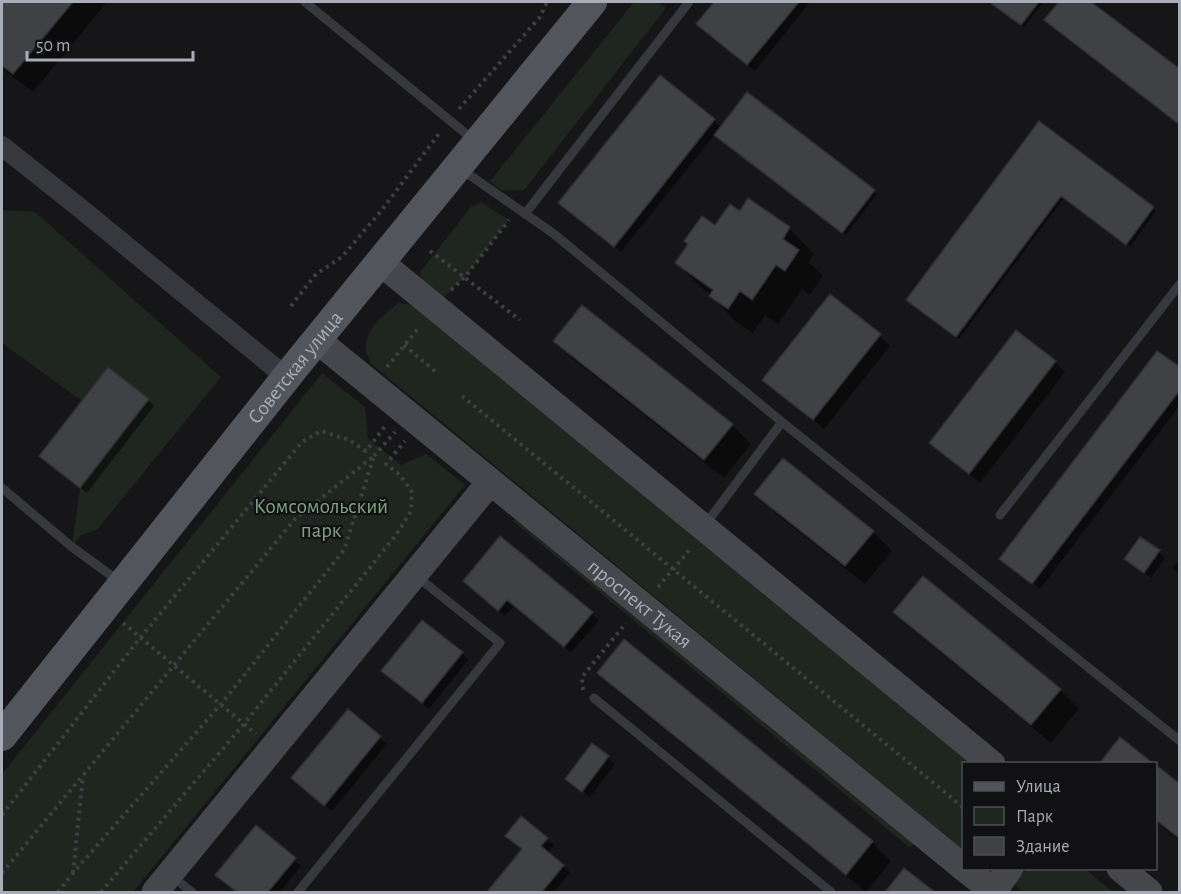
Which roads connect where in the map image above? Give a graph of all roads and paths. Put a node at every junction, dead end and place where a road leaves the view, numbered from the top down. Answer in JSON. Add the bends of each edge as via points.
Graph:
{"nodes":[{"id":1,"x":305,"y":2,"type":"edge"},
{"id":2,"x":547,"y":2,"type":"edge"},
{"id":3,"x":592,"y":2,"type":"edge"},
{"id":4,"x":689,"y":2,"type":"edge"},
{"id":5,"x":449,"y":120,"type":"junction"},
{"id":6,"x":477,"y":143,"type":"junction"},
{"id":7,"x":2,"y":146,"type":"edge"},
{"id":8,"x":458,"y":166,"type":"junction"},
{"id":9,"x":525,"y":214,"type":"junction"},
{"id":10,"x":430,"y":250,"type":"dead end"},
{"id":11,"x":380,"y":262,"type":"junction"},
{"id":12,"x":1179,"y":284,"type":"edge"},
{"id":13,"x":291,"y":306,"type":"dead end"},
{"id":14,"x":520,"y":320,"type":"dead end"},
{"id":15,"x":422,"y":323,"type":"dead end"},
{"id":16,"x":316,"y":340,"type":"junction"},
{"id":17,"x":404,"y":345,"type":"junction"},
{"id":18,"x":382,"y":372,"type":"dead end"},
{"id":19,"x":435,"y":372,"type":"dead end"},
{"id":20,"x":286,"y":378,"type":"junction"},
{"id":21,"x":462,"y":396,"type":"dead end"},
{"id":22,"x":390,"y":420,"type":"dead end"},
{"id":23,"x":783,"y":422,"type":"junction"},
{"id":24,"x":399,"y":427,"type":"dead end"},
{"id":25,"x":410,"y":436,"type":"dead end"},
{"id":26,"x":374,"y":456,"type":"junction"},
{"id":27,"x":490,"y":482,"type":"junction"},
{"id":28,"x":2,"y":488,"type":"edge"},
{"id":29,"x":1000,"y":515,"type":"dead end"},
{"id":30,"x":701,"y":533,"type":"junction"},
{"id":31,"x":673,"y":569,"type":"junction"},
{"id":32,"x":415,"y":574,"type":"junction"},
{"id":33,"x":122,"y":584,"type":"junction"},
{"id":34,"x":651,"y":594,"type":"dead end"},
{"id":35,"x":630,"y":618,"type":"dead end"},
{"id":36,"x":123,"y":623,"type":"dead end"},
{"id":37,"x":140,"y":638,"type":"junction"},
{"id":38,"x":174,"y":665,"type":"junction"},
{"id":39,"x":594,"y":698,"type":"joint"},
{"id":40,"x":221,"y":704,"type":"junction"},
{"id":41,"x":244,"y":724,"type":"junction"},
{"id":42,"x":2,"y":736,"type":"edge"},
{"id":43,"x":260,"y":737,"type":"dead end"},
{"id":44,"x":1179,"y":741,"type":"edge"},
{"id":45,"x":989,"y":762,"type":"edge"},
{"id":46,"x":84,"y":774,"type":"junction"},
{"id":47,"x":962,"y":807,"type":"edge"},
{"id":48,"x":2,"y":815,"type":"edge"},
{"id":49,"x":962,"y":866,"type":"edge"},
{"id":50,"x":966,"y":870,"type":"edge"},
{"id":51,"x":1010,"y":870,"type":"edge"},
{"id":52,"x":1122,"y":870,"type":"edge"},
{"id":53,"x":2,"y":873,"type":"edge"},
{"id":54,"x":73,"y":873,"type":"junction"},
{"id":55,"x":162,"y":884,"type":"edge"},
{"id":56,"x":58,"y":892,"type":"edge"},
{"id":57,"x":101,"y":892,"type":"edge"},
{"id":58,"x":192,"y":892,"type":"edge"},
{"id":59,"x":298,"y":892,"type":"edge"},
{"id":60,"x":831,"y":892,"type":"edge"},
{"id":61,"x":993,"y":892,"type":"edge"},
{"id":62,"x":1149,"y":892,"type":"edge"}],
"edges":[{"from":1,"to":5,"type":"lane"},
{"from":2,"to":5,"type":"path","via":[[540,17]]},
{"from":3,"to":6,"type":"main road","name":"Советская улица"},
{"from":4,"to":9,"type":"lane"},
{"from":5,"to":6,"type":"lane"},
{"from":5,"to":13,"type":"path","via":[[342,257],[316,274]]},
{"from":6,"to":8,"type":"main road","name":"Советская улица"},
{"from":7,"to":20,"type":"street"},
{"from":8,"to":9,"type":"lane"},
{"from":8,"to":11,"type":"main road","name":"Советская улица"},
{"from":9,"to":23,"type":"lane","via":[[555,234]]},
{"from":10,"to":14,"type":"path"},
{"from":11,"to":16,"type":"main road","name":"Советская улица"},
{"from":11,"to":30,"type":"main road"},
{"from":12,"to":29,"type":"lane"},
{"from":15,"to":17,"type":"path"},
{"from":16,"to":20,"type":"main road","name":"Советская улица"},
{"from":16,"to":27,"type":"main road","name":"проспект Тукая"},
{"from":17,"to":18,"type":"path"},
{"from":17,"to":19,"type":"path"},
{"from":20,"to":33,"type":"main road","name":"Советская улица"},
{"from":21,"to":31,"type":"path"},
{"from":22,"to":37,"type":"path","via":[[366,451],[349,440],[321,431],[302,442]]},
{"from":23,"to":30,"type":"lane"},
{"from":23,"to":44,"type":"lane"},
{"from":24,"to":26,"type":"path"},
{"from":25,"to":41,"type":"path","via":[[387,464],[412,492],[411,511],[396,535]]},
{"from":26,"to":38,"type":"path","via":[[295,519]]},
{"from":26,"to":40,"type":"path","via":[[344,550]]},
{"from":27,"to":32,"type":"main road"},
{"from":27,"to":49,"type":"main road","name":"проспект Тукая"},
{"from":28,"to":33,"type":"lane"},
{"from":30,"to":31,"type":"path"},
{"from":30,"to":45,"type":"main road"},
{"from":31,"to":34,"type":"path"},
{"from":31,"to":47,"type":"path"},
{"from":32,"to":55,"type":"main road"},
{"from":32,"to":59,"type":"lane","via":[[500,643]]},
{"from":33,"to":42,"type":"main road","name":"Советская улица"},
{"from":35,"to":39,"type":"path","via":[[582,677],[582,689]]},
{"from":36,"to":37,"type":"path"},
{"from":37,"to":38,"type":"path"},
{"from":37,"to":48,"type":"path"},
{"from":38,"to":40,"type":"path"},
{"from":38,"to":46,"type":"path"},
{"from":39,"to":60,"type":"lane"},
{"from":40,"to":41,"type":"path"},
{"from":40,"to":54,"type":"path"},
{"from":41,"to":43,"type":"path"},
{"from":41,"to":57,"type":"path"},
{"from":46,"to":53,"type":"path"},
{"from":46,"to":54,"type":"path"},
{"from":50,"to":61,"type":"main road","name":"проспект Тукая"},
{"from":51,"to":61,"type":"main road","name":"проспект Тукая"},
{"from":52,"to":62,"type":"main road"},
{"from":54,"to":56,"type":"path"},
{"from":55,"to":58,"type":"lane"}]}
